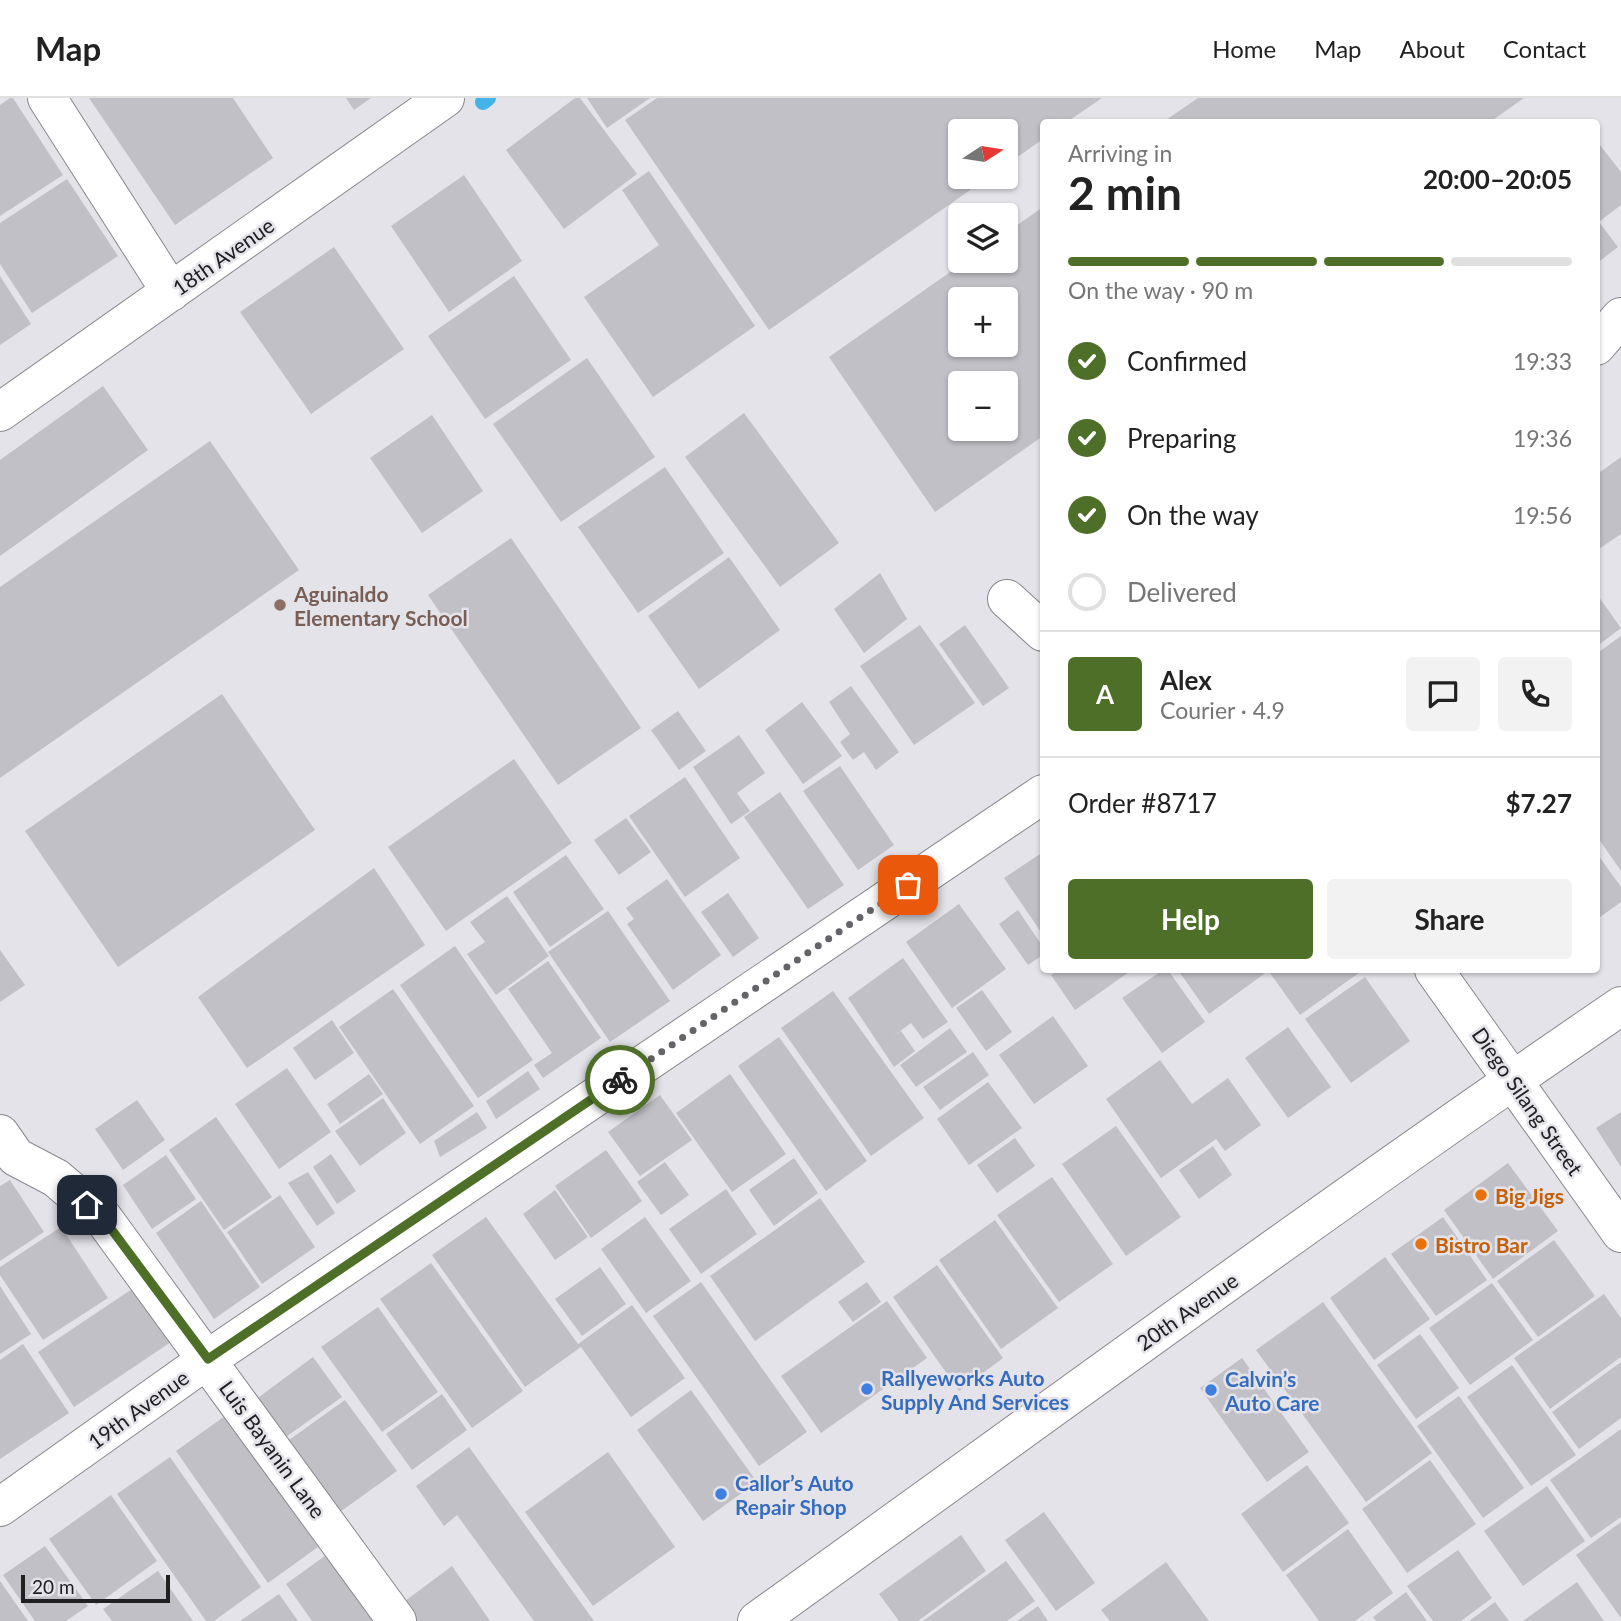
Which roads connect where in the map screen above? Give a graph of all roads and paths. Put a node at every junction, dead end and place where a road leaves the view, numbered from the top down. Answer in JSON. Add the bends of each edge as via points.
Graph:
{"nodes":[{"id":1,"x":47,"y":98,"type":"edge"},
{"id":2,"x":445,"y":98,"type":"edge"},
{"id":3,"x":171,"y":292,"type":"junction"},
{"id":4,"x":1621,"y":317,"type":"edge"},
{"id":5,"x":1600,"y":341,"type":"edge"},
{"id":6,"x":0,"y":412,"type":"edge"},
{"id":7,"x":1007,"y":599,"type":"dead end"},
{"id":8,"x":1040,"y":629,"type":"edge"},
{"id":9,"x":1040,"y":796,"type":"edge"},
{"id":10,"x":1436,"y":973,"type":"edge"},
{"id":11,"x":1621,"y":1006,"type":"edge"},
{"id":12,"x":1513,"y":1079,"type":"junction"},
{"id":13,"x":0,"y":1134,"type":"edge"},
{"id":14,"x":1621,"y":1233,"type":"edge"},
{"id":15,"x":208,"y":1359,"type":"junction"},
{"id":16,"x":0,"y":1507,"type":"edge"},
{"id":17,"x":397,"y":1621,"type":"edge"},
{"id":18,"x":757,"y":1621,"type":"edge"}],
"edges":[{"from":1,"to":3,"type":"street"},
{"from":2,"to":3,"type":"street","name":"18th Avenue"},
{"from":3,"to":6,"type":"street","name":"18th Avenue"},
{"from":4,"to":5,"type":"street"},
{"from":7,"to":8,"type":"street"},
{"from":9,"to":15,"type":"street","name":"19th Avenue"},
{"from":10,"to":12,"type":"street","name":"Diego Silang Street"},
{"from":11,"to":12,"type":"street","name":"20th Avenue"},
{"from":12,"to":14,"type":"street","name":"Diego Silang Street"},
{"from":12,"to":18,"type":"street","name":"20th Avenue"},
{"from":13,"to":15,"type":"street","name":"Luis Bayanin Lane","via":[[16,1157],[56,1178],[103,1218]]},
{"from":15,"to":16,"type":"street","name":"19th Avenue"},
{"from":15,"to":17,"type":"street","name":"Luis Bayanin Lane"}]}
